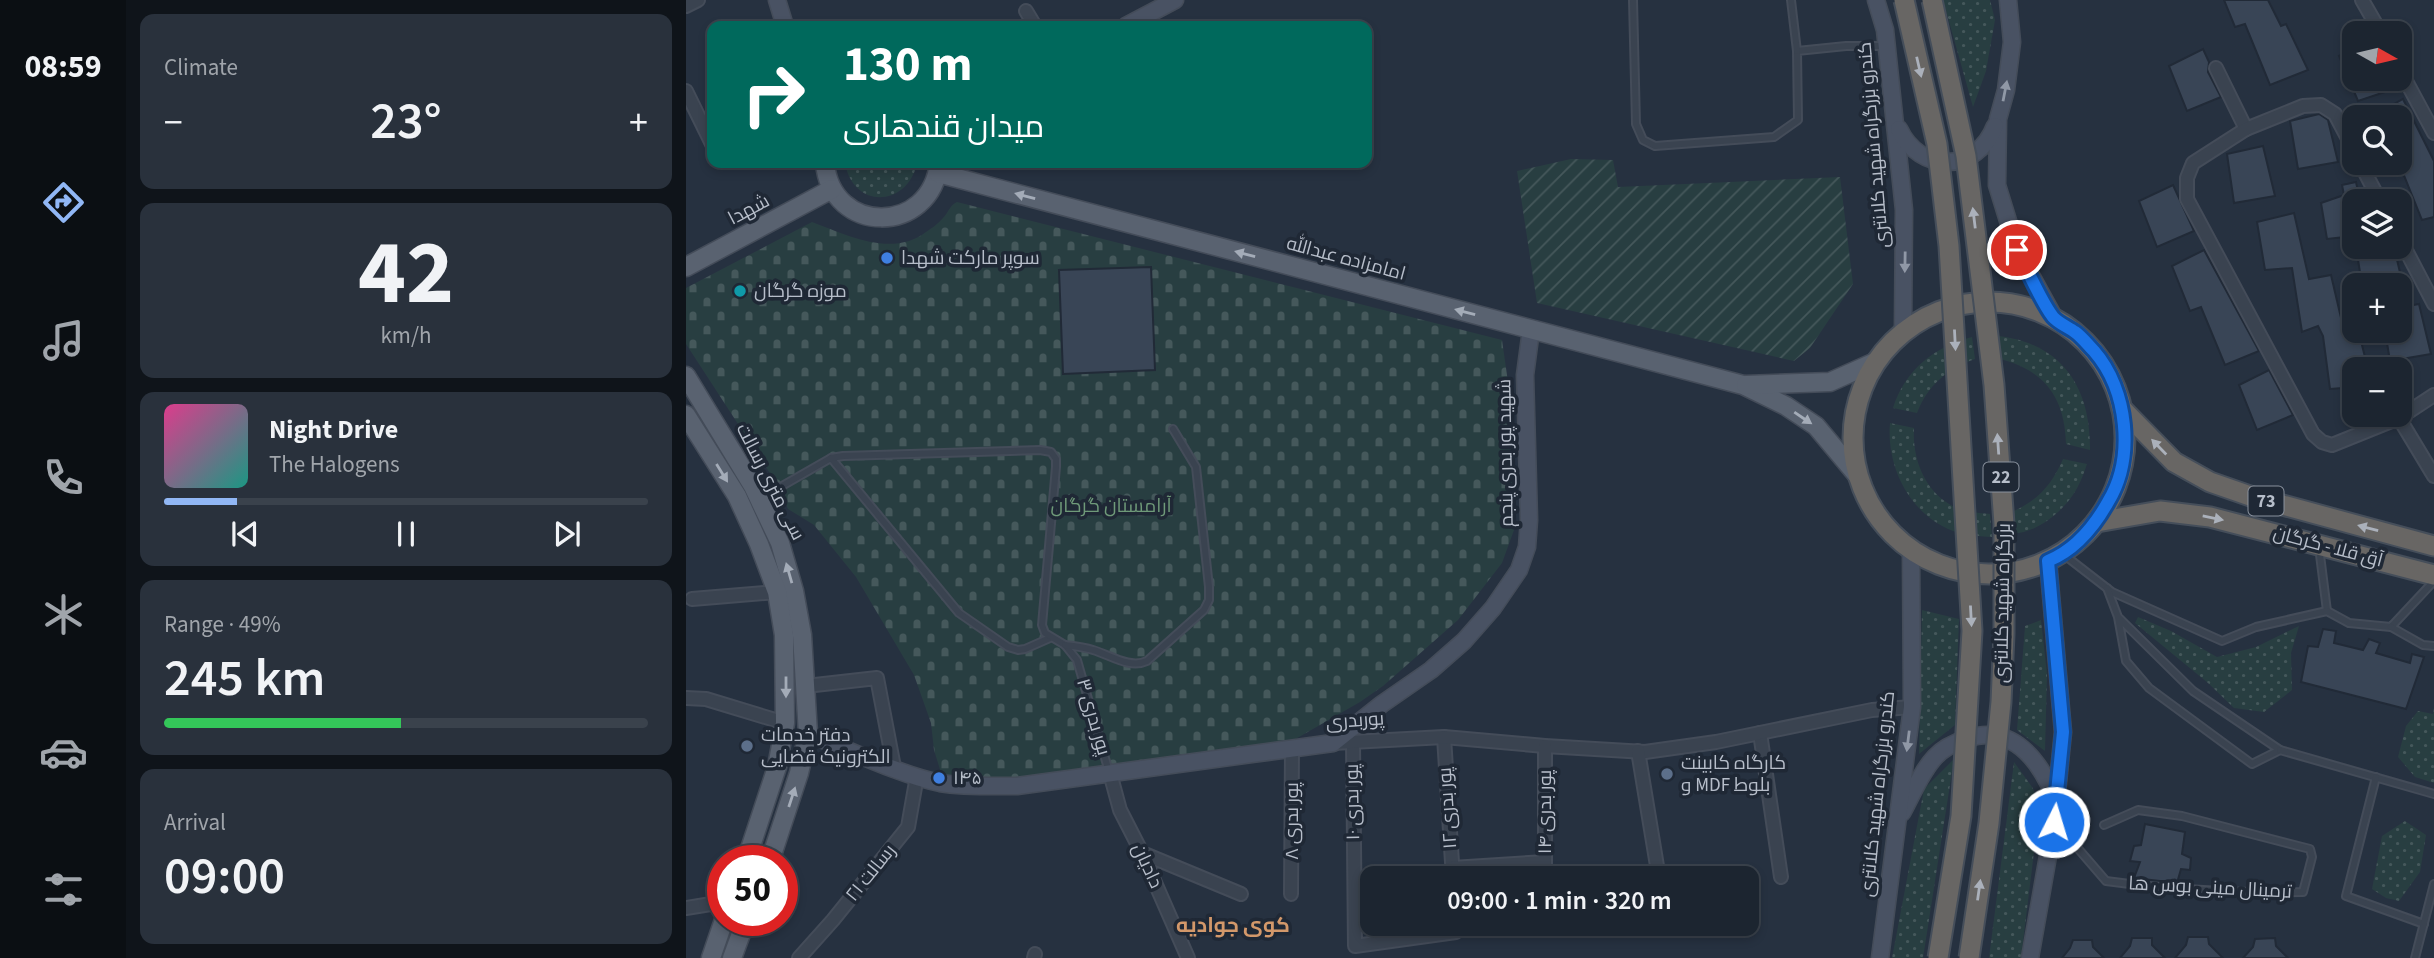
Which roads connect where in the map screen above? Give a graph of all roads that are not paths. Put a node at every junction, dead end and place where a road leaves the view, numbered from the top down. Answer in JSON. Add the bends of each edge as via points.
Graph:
{"nodes":[{"id":1,"x":698,"y":0,"type":"edge"},
{"id":2,"x":777,"y":0,"type":"edge"},
{"id":3,"x":1174,"y":0,"type":"edge"},
{"id":4,"x":1633,"y":0,"type":"edge"},
{"id":5,"x":1791,"y":0,"type":"edge"},
{"id":6,"x":1875,"y":0,"type":"edge"},
{"id":7,"x":1904,"y":0,"type":"edge"},
{"id":8,"x":1932,"y":0,"type":"edge"},
{"id":9,"x":2008,"y":0,"type":"edge"},
{"id":10,"x":2362,"y":0,"type":"edge"},
{"id":11,"x":686,"y":5,"type":"edge"},
{"id":12,"x":1026,"y":11,"type":"dead end"},
{"id":13,"x":783,"y":21,"type":"edge"},
{"id":14,"x":1032,"y":21,"type":"edge"},
{"id":15,"x":1135,"y":21,"type":"edge"},
{"id":16,"x":2374,"y":21,"type":"edge"},
{"id":17,"x":1886,"y":46,"type":"junction"},
{"id":18,"x":1797,"y":51,"type":"junction"},
{"id":19,"x":2216,"y":68,"type":"dead end"},
{"id":20,"x":686,"y":91,"type":"edge"},
{"id":21,"x":2411,"y":91,"type":"edge"},
{"id":22,"x":1998,"y":119,"type":"junction"},
{"id":23,"x":1896,"y":123,"type":"junction"},
{"id":24,"x":2342,"y":127,"type":"edge"},
{"id":25,"x":2246,"y":129,"type":"junction"},
{"id":26,"x":2434,"y":133,"type":"edge"},
{"id":27,"x":707,"y":134,"type":"edge"},
{"id":28,"x":826,"y":168,"type":"edge"},
{"id":29,"x":939,"y":168,"type":"edge"},
{"id":30,"x":832,"y":189,"type":"junction"},
{"id":31,"x":2410,"y":259,"type":"edge"},
{"id":32,"x":686,"y":267,"type":"edge"},
{"id":33,"x":2434,"y":304,"type":"edge"},
{"id":34,"x":2054,"y":317,"type":"junction"},
{"id":35,"x":1531,"y":330,"type":"junction"},
{"id":36,"x":1903,"y":330,"type":"junction"},
{"id":37,"x":1875,"y":362,"type":"junction"},
{"id":38,"x":686,"y":376,"type":"edge"},
{"id":39,"x":1743,"y":385,"type":"junction"},
{"id":40,"x":2434,"y":395,"type":"edge"},
{"id":41,"x":2122,"y":409,"type":"junction"},
{"id":42,"x":2412,"y":409,"type":"edge"},
{"id":43,"x":686,"y":415,"type":"edge"},
{"id":44,"x":2377,"y":427,"type":"edge"},
{"id":45,"x":2404,"y":427,"type":"edge"},
{"id":46,"x":1173,"y":429,"type":"dead end"},
{"id":47,"x":831,"y":458,"type":"junction"},
{"id":48,"x":1857,"y":475,"type":"junction"},
{"id":49,"x":2434,"y":476,"type":"edge"},
{"id":50,"x":756,"y":493,"type":"junction"},
{"id":51,"x":737,"y":496,"type":"junction"},
{"id":52,"x":2097,"y":522,"type":"junction"},
{"id":53,"x":2319,"y":545,"type":"junction"},
{"id":54,"x":2434,"y":546,"type":"edge"},
{"id":55,"x":1910,"y":551,"type":"junction"},
{"id":56,"x":2055,"y":557,"type":"junction"},
{"id":57,"x":2434,"y":575,"type":"edge"},
{"id":58,"x":2434,"y":581,"type":"edge"},
{"id":59,"x":2107,"y":588,"type":"junction"},
{"id":60,"x":777,"y":592,"type":"junction"},
{"id":61,"x":692,"y":599,"type":"dead end"},
{"id":62,"x":2327,"y":611,"type":"junction"},
{"id":63,"x":2118,"y":617,"type":"junction"},
{"id":64,"x":2391,"y":627,"type":"junction"},
{"id":65,"x":1050,"y":638,"type":"junction"},
{"id":66,"x":1065,"y":645,"type":"junction"},
{"id":67,"x":2434,"y":646,"type":"edge"},
{"id":68,"x":806,"y":686,"type":"junction"},
{"id":69,"x":686,"y":698,"type":"edge"},
{"id":70,"x":1912,"y":707,"type":"junction"},
{"id":71,"x":785,"y":723,"type":"junction"},
{"id":72,"x":1760,"y":733,"type":"junction"},
{"id":73,"x":808,"y":734,"type":"junction"},
{"id":74,"x":1444,"y":737,"type":"junction"},
{"id":75,"x":1353,"y":742,"type":"junction"},
{"id":76,"x":1333,"y":743,"type":"junction"},
{"id":77,"x":1545,"y":746,"type":"junction"},
{"id":78,"x":1292,"y":748,"type":"junction"},
{"id":79,"x":2280,"y":750,"type":"junction"},
{"id":80,"x":1637,"y":751,"type":"junction"},
{"id":81,"x":894,"y":767,"type":"junction"},
{"id":82,"x":1110,"y":773,"type":"junction"},
{"id":83,"x":917,"y":776,"type":"junction"},
{"id":84,"x":2376,"y":778,"type":"junction"},
{"id":85,"x":2434,"y":794,"type":"edge"},
{"id":86,"x":2056,"y":800,"type":"junction"},
{"id":87,"x":1898,"y":821,"type":"junction"},
{"id":88,"x":2054,"y":822,"type":"junction"},
{"id":89,"x":760,"y":824,"type":"junction"},
{"id":90,"x":2104,"y":825,"type":"dead end"},
{"id":91,"x":781,"y":831,"type":"junction"},
{"id":92,"x":752,"y":845,"type":"edge"},
{"id":93,"x":775,"y":845,"type":"edge"},
{"id":94,"x":1142,"y":853,"type":"junction"},
{"id":95,"x":1545,"y":862,"type":"junction"},
{"id":96,"x":1452,"y":866,"type":"edge"},
{"id":97,"x":1511,"y":866,"type":"edge"},
{"id":98,"x":1545,"y":866,"type":"edge"},
{"id":99,"x":1657,"y":866,"type":"edge"},
{"id":100,"x":1781,"y":877,"type":"dead end"},
{"id":101,"x":2434,"y":884,"type":"edge"},
{"id":102,"x":1241,"y":894,"type":"dead end"},
{"id":103,"x":1291,"y":894,"type":"dead end"},
{"id":104,"x":707,"y":905,"type":"edge"},
{"id":105,"x":686,"y":908,"type":"edge"},
{"id":106,"x":2424,"y":924,"type":"junction"},
{"id":107,"x":719,"y":936,"type":"edge"},
{"id":108,"x":741,"y":936,"type":"edge"},
{"id":109,"x":1411,"y":936,"type":"edge"},
{"id":110,"x":711,"y":958,"type":"edge"},
{"id":111,"x":732,"y":958,"type":"edge"},
{"id":112,"x":799,"y":958,"type":"edge"},
{"id":113,"x":1188,"y":958,"type":"edge"},
{"id":114,"x":1880,"y":958,"type":"edge"},
{"id":115,"x":1938,"y":958,"type":"edge"},
{"id":116,"x":1969,"y":958,"type":"edge"},
{"id":117,"x":2030,"y":958,"type":"edge"},
{"id":118,"x":2415,"y":958,"type":"edge"}],
"edges":[{"from":1,"to":11,"type":"street"},
{"from":2,"to":13,"type":"main road"},
{"from":3,"to":15,"type":"main road"},
{"from":4,"to":18,"type":"lane","via":[[1636,124],[1643,140],[1655,146],[1774,138],[1798,120]]},
{"from":5,"to":18,"type":"lane"},
{"from":6,"to":17,"type":"main road","name":"کندرو بزرگراه شهید کلانتری"},
{"from":7,"to":115,"type":"highway","name":"بزرگراه شهید کلانتری","number":"22","one_way":true,"bridge":true,"via":[[1937,144],[1950,246],[1972,631],[1961,816]]},
{"from":116,"to":8,"type":"highway","name":"بزرگراه شهید کلانتری","number":"22","one_way":true,"bridge":true,"via":[[2001,702],[2004,524],[1994,385],[1966,156]]},
{"from":22,"to":9,"type":"main road","one_way":true,"via":[[2012,42]]},
{"from":10,"to":16,"type":"street"},
{"from":12,"to":14,"type":"street"},
{"from":17,"to":18,"type":"lane"},
{"from":17,"to":23,"type":"main road","name":"کندرو بزرگراه شهید کلانتری"},
{"from":19,"to":25,"type":"street"},
{"from":20,"to":27,"type":"street"},
{"from":21,"to":26,"type":"street"},
{"from":22,"to":23,"type":"main road","via":[[1991,138],[1977,153],[1949,162],[1920,155],[1905,141]]},
{"from":22,"to":34,"type":"main road","via":[[1997,186],[2017,250]]},
{"from":23,"to":36,"type":"main road","name":"کندرو بزرگراه شهید کلانتری","one_way":true,"via":[[1904,210]]},
{"from":24,"to":25,"type":"street","via":[[2335,114],[2321,105],[2303,106]]},
{"from":25,"to":44,"type":"street","via":[[2193,163],[2187,199],[2313,434],[2332,445]]},
{"from":28,"to":30,"type":"main road"},
{"from":29,"to":30,"type":"main road","via":[[926,198],[890,217],[877,218],[851,209]]},
{"from":35,"to":29,"type":"main road","name":"امامزاده عبدالله","one_way":true},
{"from":30,"to":32,"type":"main road","name":"شهدا"},
{"from":31,"to":33,"type":"street"},
{"from":34,"to":36,"type":"highway","via":[[2015,304],[1950,307]]},
{"from":34,"to":41,"type":"highway","via":[[2096,354]]},
{"from":35,"to":39,"type":"main road","name":"امامزاده عبدالله"},
{"from":35,"to":76,"type":"main road","name":"شهید پور بدری پنجم","via":[[1525,375],[1529,520],[1519,570],[1464,641]]},
{"from":36,"to":37,"type":"highway"},
{"from":37,"to":39,"type":"main road","name":"امامزاده عبدالله","via":[[1830,382]]},
{"from":37,"to":48,"type":"highway","via":[[1854,413]]},
{"from":38,"to":50,"type":"main road","name":"سی متری رسالت"},
{"from":39,"to":48,"type":"main road","name":"امامزاده عبدالله","one_way":true,"via":[[1816,426]]},
{"from":40,"to":42,"type":"street"},
{"from":41,"to":52,"type":"highway","via":[[2125,446],[2119,480]]},
{"from":54,"to":41,"type":"highway","name":"آق قلا - گرگان","number":"73","one_way":true,"via":[[2253,498],[2210,482],[2174,462]]},
{"from":43,"to":51,"type":"main road","name":"سی متری رسالت","one_way":true},
{"from":45,"to":49,"type":"street"},
{"from":46,"to":66,"type":"lane","via":[[1196,467],[1209,587],[1204,610],[1141,664]]},
{"from":47,"to":50,"type":"lane"},
{"from":47,"to":65,"type":"lane","via":[[959,613],[1017,650]]},
{"from":47,"to":65,"type":"lane","via":[[1051,452],[1056,467],[1042,625]]},
{"from":48,"to":55,"type":"highway","via":[[1881,522]]},
{"from":50,"to":51,"type":"main road"},
{"from":68,"to":50,"type":"main road","name":"سی متری رسالت","one_way":true,"via":[[794,591],[780,543]]},
{"from":51,"to":60,"type":"main road","name":"سی متری رسالت"},
{"from":52,"to":53,"type":"highway","name":"آق قلا - گرگان","number":"73","one_way":true,"via":[[2161,511],[2210,517]]},
{"from":52,"to":56,"type":"highway"},
{"from":53,"to":57,"type":"highway","name":"آق قلا - گرگان","number":"73"},
{"from":53,"to":62,"type":"lane"},
{"from":55,"to":56,"type":"highway","via":[[1944,568],[1986,575],[2034,568]]},
{"from":55,"to":70,"type":"main road","name":"کندرو بزرگراه شهید کلانتری"},
{"from":56,"to":59,"type":"lane"},
{"from":56,"to":86,"type":"main road","via":[[2063,732]]},
{"from":58,"to":64,"type":"lane"},
{"from":59,"to":62,"type":"lane","via":[[2222,641],[2256,627]]},
{"from":59,"to":63,"type":"lane"},
{"from":60,"to":61,"type":"street"},
{"from":60,"to":71,"type":"main road","name":"سی متری رسالت","one_way":true,"via":[[784,635]]},
{"from":62,"to":64,"type":"lane","via":[[2349,623]]},
{"from":63,"to":79,"type":"lane","via":[[2193,691]]},
{"from":63,"to":79,"type":"lane","via":[[2126,661],[2149,688],[2252,764]]},
{"from":64,"to":67,"type":"lane","via":[[2423,645]]},
{"from":65,"to":66,"type":"lane"},
{"from":66,"to":82,"type":"lane","name":"پور بدری ۳","via":[[1077,660]]},
{"from":68,"to":73,"type":"main road","name":"سی متری رسالت"},
{"from":68,"to":81,"type":"street","via":[[877,678]]},
{"from":69,"to":71,"type":"street","via":[[706,699]]},
{"from":70,"to":72,"type":"street","name":"پوربدری","via":[[1872,710]]},
{"from":70,"to":87,"type":"main road","name":"کندرو بزرگراه شهید کلانتری","one_way":true},
{"from":71,"to":89,"type":"main road","name":"سی متری رسالت"},
{"from":72,"to":80,"type":"street","name":"پوربدری"},
{"from":72,"to":100,"type":"street"},
{"from":73,"to":81,"type":"main road","name":"پوربدری"},
{"from":91,"to":73,"type":"main road","name":"سی متری رسالت","one_way":true},
{"from":74,"to":75,"type":"street","name":"پوربدری"},
{"from":74,"to":77,"type":"street","name":"پوربدری"},
{"from":74,"to":96,"type":"street","name":"پور بدری ۱۲"},
{"from":75,"to":76,"type":"street","name":"پوربدری"},
{"from":75,"to":109,"type":"street","name":"پور بدری ۱۰","via":[[1355,946]]},
{"from":76,"to":78,"type":"main road","name":"پوربدری"},
{"from":77,"to":80,"type":"street","name":"پوربدری"},
{"from":77,"to":95,"type":"street","name":"پور بدری ۱۴"},
{"from":78,"to":82,"type":"main road","name":"پوربدری"},
{"from":78,"to":103,"type":"street","name":"پور بدری ۸"},
{"from":79,"to":84,"type":"lane"},
{"from":80,"to":99,"type":"street"},
{"from":81,"to":83,"type":"main road","name":"پوربدری"},
{"from":82,"to":83,"type":"main road","name":"پوربدری","via":[[1017,786],[940,783]]},
{"from":82,"to":94,"type":"street","name":"دادیان","via":[[1120,810]]},
{"from":83,"to":112,"type":"street","name":"۲۱ رسالت","via":[[908,827]]},
{"from":84,"to":85,"type":"lane"},
{"from":84,"to":106,"type":"lane","via":[[2346,896]]},
{"from":86,"to":87,"type":"main road","via":[[2041,766],[2007,739],[1986,734],[1954,743],[1936,756]]},
{"from":86,"to":88,"type":"main road"},
{"from":87,"to":114,"type":"main road","name":"کندرو بزرگراه شهید کلانتری"},
{"from":88,"to":90,"type":"lane","name":"ترمینال مینی بوس ها","via":[[2106,881],[2164,889],[2303,892],[2312,858],[2310,849],[2182,816],[2138,810]]},
{"from":88,"to":117,"type":"main road"},
{"from":89,"to":91,"type":"main road"},
{"from":89,"to":92,"type":"main road","name":"سی متری رسالت"},
{"from":91,"to":93,"type":"main road","name":"سی متری رسالت"},
{"from":94,"to":102,"type":"street"},
{"from":94,"to":113,"type":"street","name":"دادیان"},
{"from":95,"to":97,"type":"street"},
{"from":95,"to":98,"type":"street","name":"پور بدری ۱۴"},
{"from":101,"to":106,"type":"lane"},
{"from":104,"to":105,"type":"street"},
{"from":106,"to":118,"type":"lane"},
{"from":107,"to":110,"type":"main road"},
{"from":108,"to":111,"type":"main road"}]}
